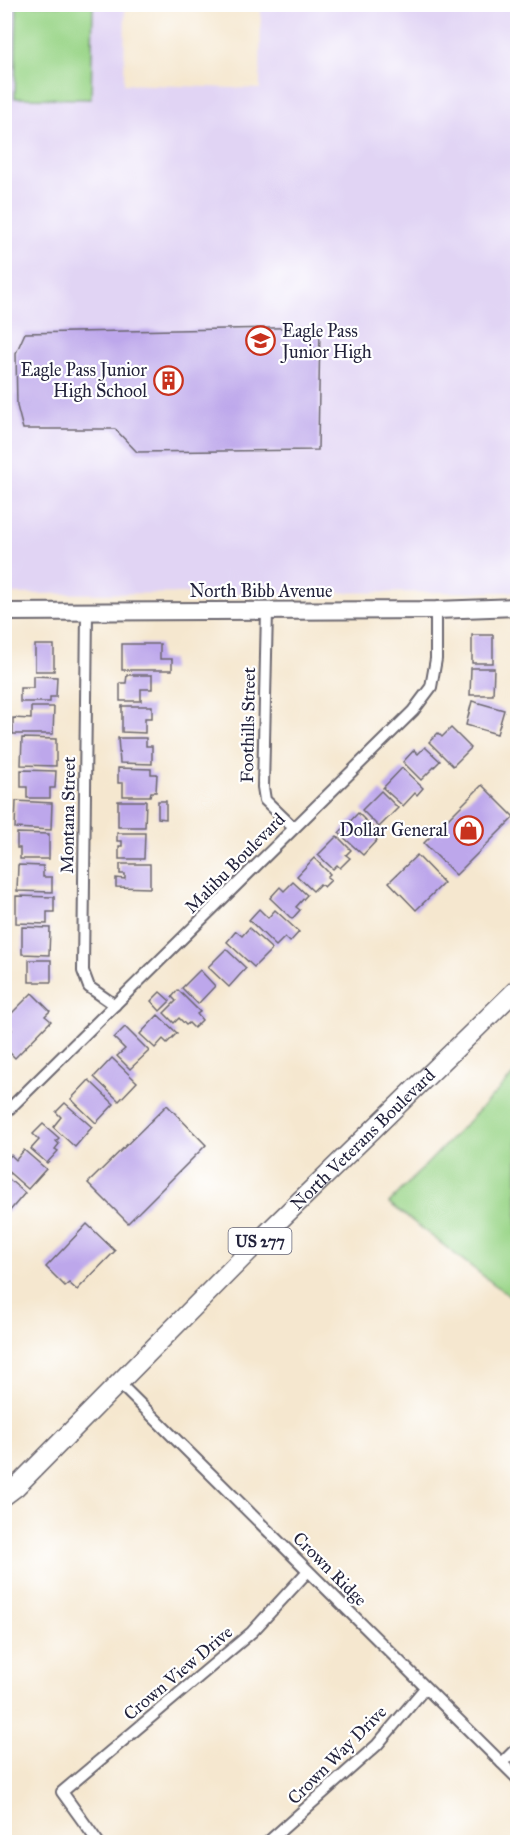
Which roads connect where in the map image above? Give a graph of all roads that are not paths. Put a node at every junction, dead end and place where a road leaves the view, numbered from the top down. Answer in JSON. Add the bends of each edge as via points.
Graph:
{"nodes":[{"id":1,"x":518,"y":607,"type":"edge"},
{"id":2,"x":436,"y":610,"type":"junction"},
{"id":3,"x":267,"y":611,"type":"junction"},
{"id":4,"x":4,"y":612,"type":"edge"},
{"id":5,"x":87,"y":612,"type":"junction"},
{"id":6,"x":294,"y":828,"type":"junction"},
{"id":7,"x":518,"y":988,"type":"edge"},
{"id":8,"x":115,"y":1005,"type":"junction"},
{"id":9,"x":4,"y":1114,"type":"edge"},
{"id":10,"x":119,"y":1383,"type":"junction"},
{"id":11,"x":4,"y":1496,"type":"edge"},
{"id":12,"x":308,"y":1571,"type":"junction"},
{"id":13,"x":425,"y":1688,"type":"junction"},
{"id":14,"x":518,"y":1748,"type":"edge"},
{"id":15,"x":501,"y":1763,"type":"junction"},
{"id":16,"x":518,"y":1779,"type":"edge"},
{"id":17,"x":98,"y":1842,"type":"edge"},
{"id":18,"x":268,"y":1842,"type":"edge"}],
"edges":[{"from":1,"to":2,"type":"main road","name":"North Bibb Avenue"},
{"from":2,"to":3,"type":"main road","name":"North Bibb Avenue"},
{"from":2,"to":6,"type":"street","name":"Malibu Boulevard","via":[[436,659],[431,687],[413,711]]},
{"from":3,"to":5,"type":"main road","name":"North Bibb Avenue"},
{"from":3,"to":6,"type":"street","name":"Foothills Street","via":[[263,787],[266,800]]},
{"from":4,"to":5,"type":"main road","name":"North Bibb Avenue"},
{"from":5,"to":8,"type":"street","name":"Montana Street","via":[[83,971],[89,987]]},
{"from":6,"to":8,"type":"street","name":"Malibu Boulevard"},
{"from":7,"to":10,"type":"highway","name":"North Veterans Boulevard","number":"US 277"},
{"from":8,"to":9,"type":"street","name":"Malibu Boulevard"},
{"from":10,"to":11,"type":"highway","name":"North Veterans Boulevard","number":"US 277"},
{"from":10,"to":12,"type":"street","name":"Crown Ridge"},
{"from":12,"to":13,"type":"street","name":"Crown Ridge"},
{"from":12,"to":17,"type":"street","name":"Crown View Drive","via":[[252,1632],[63,1792]]},
{"from":13,"to":15,"type":"street","name":"Crown Ridge"},
{"from":13,"to":18,"type":"street","name":"Crown Way Drive","via":[[377,1745]]},
{"from":14,"to":15,"type":"street"},
{"from":15,"to":16,"type":"street","name":"Crown Ridge"}]}
